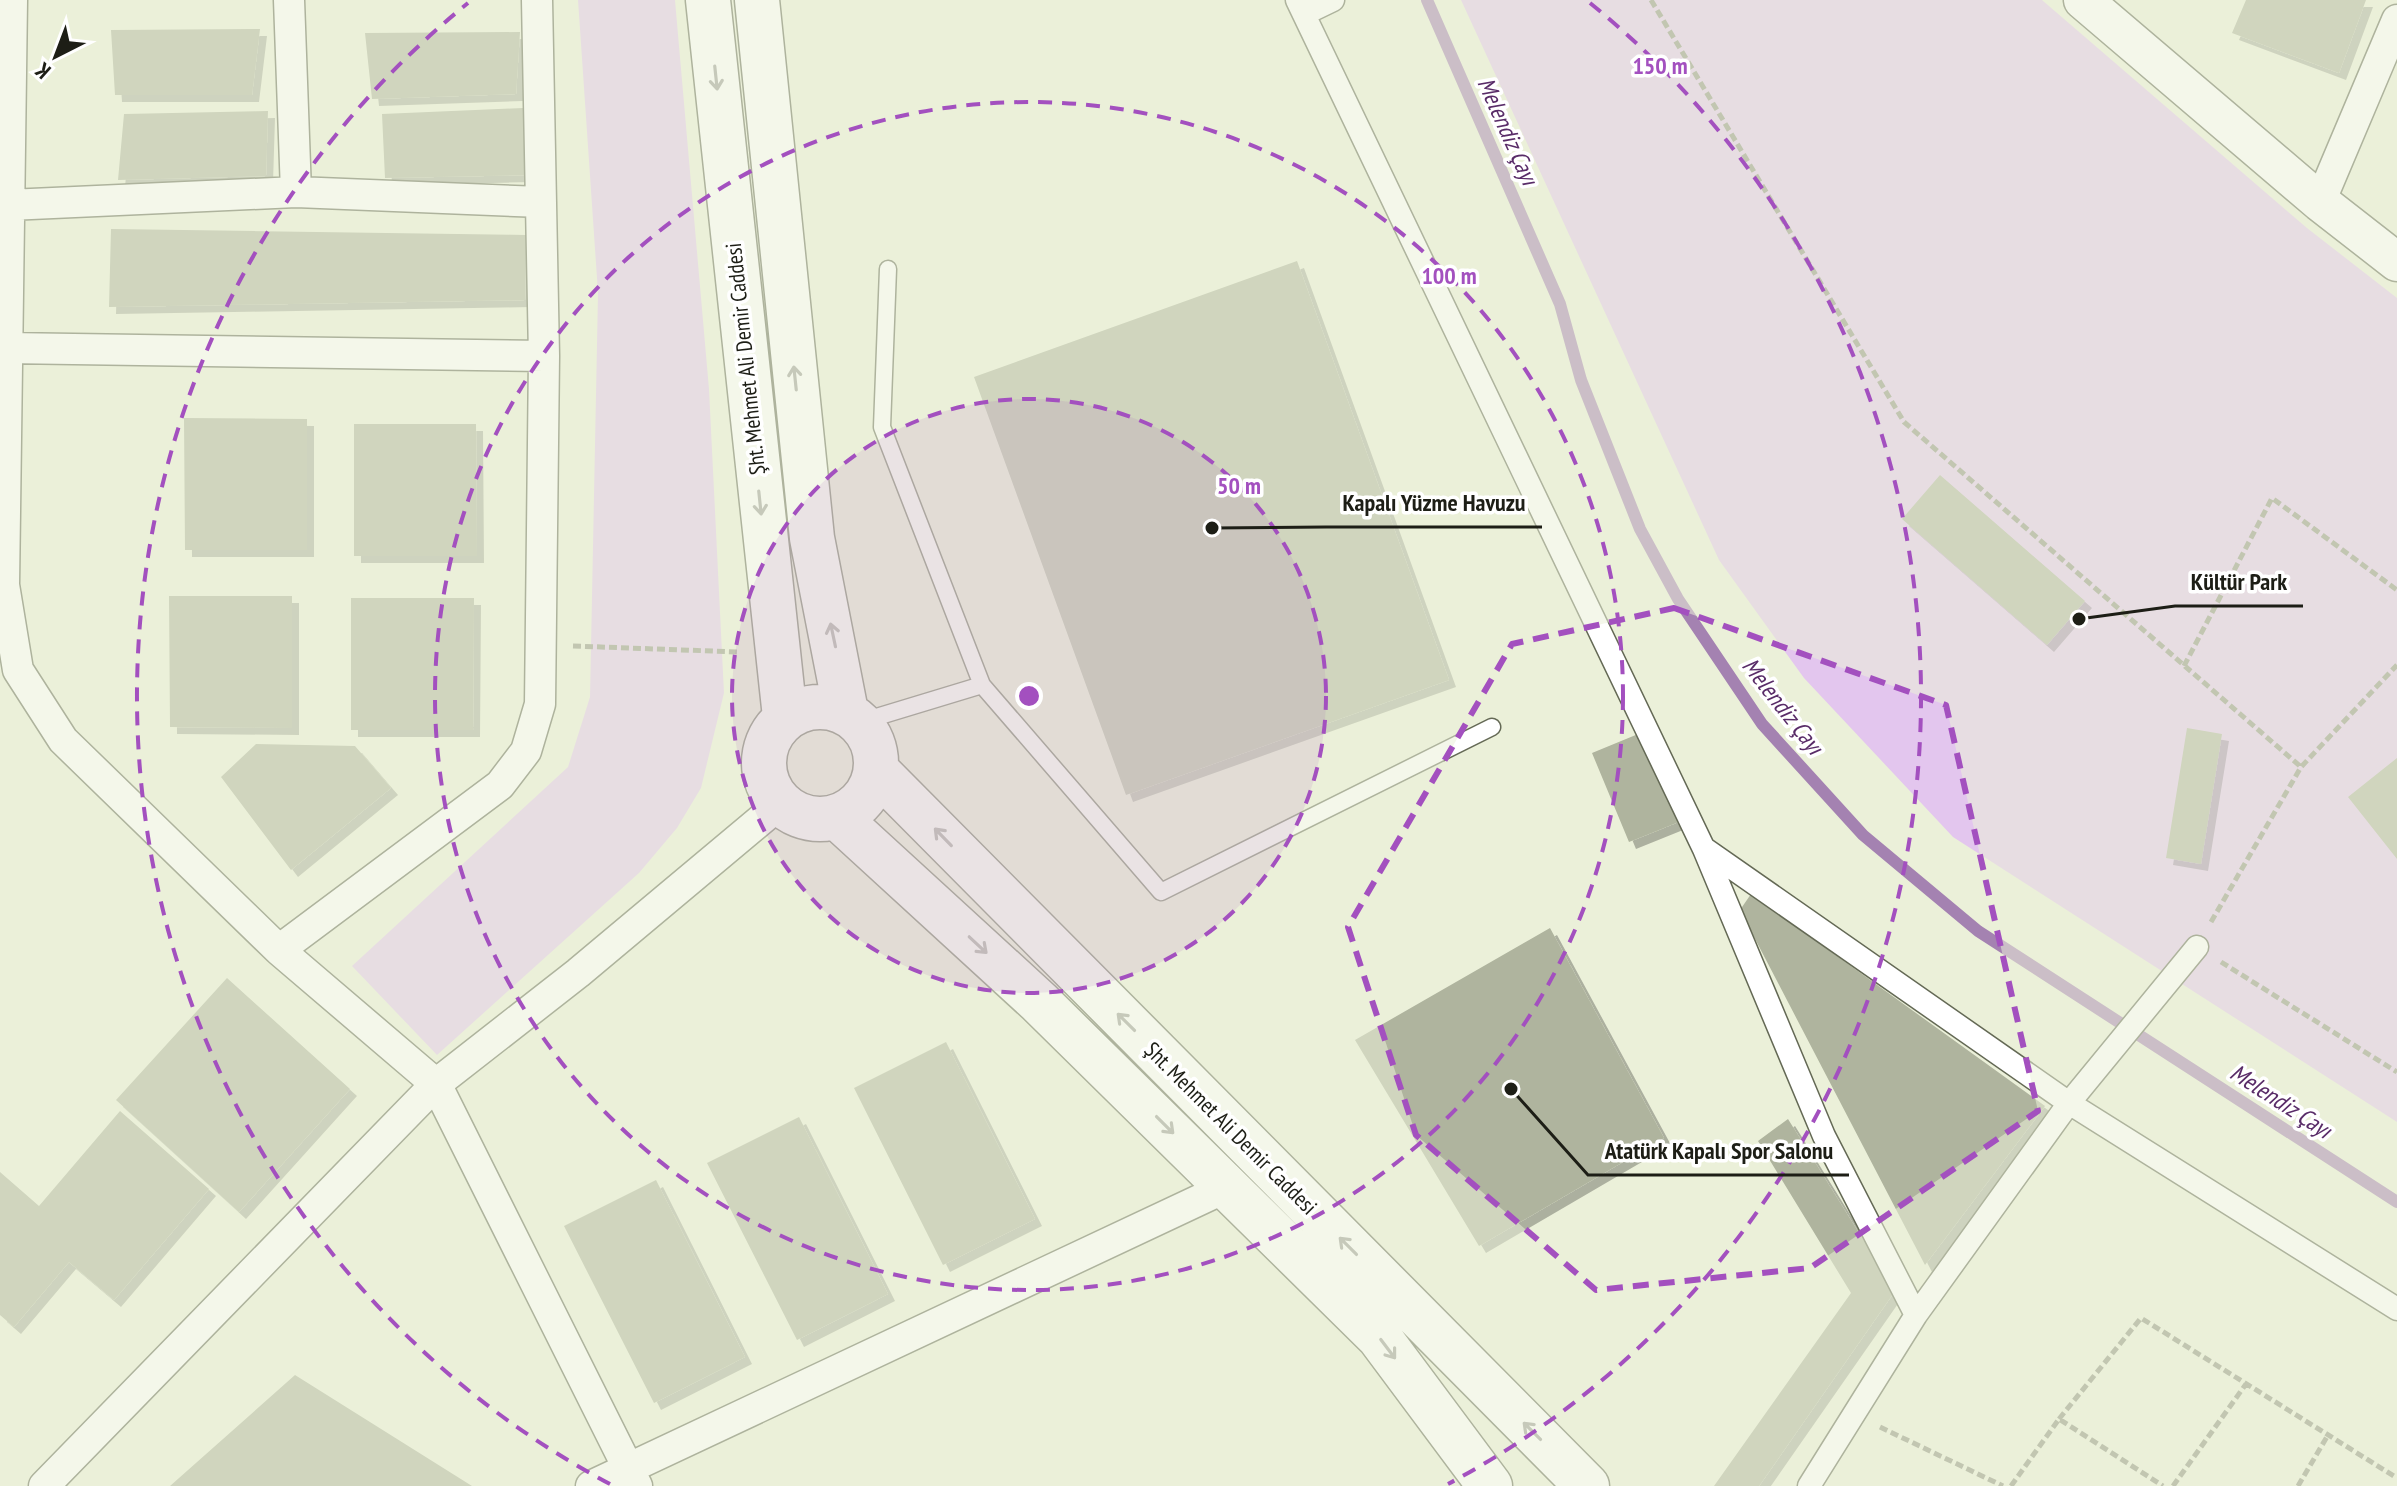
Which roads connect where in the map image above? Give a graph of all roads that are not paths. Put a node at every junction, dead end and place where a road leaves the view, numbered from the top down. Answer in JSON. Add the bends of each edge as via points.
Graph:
{"nodes":[{"id":1,"x":12,"y":0,"type":"edge"},
{"id":2,"x":289,"y":0,"type":"edge"},
{"id":3,"x":537,"y":0,"type":"edge"},
{"id":4,"x":708,"y":0,"type":"edge"},
{"id":5,"x":757,"y":0,"type":"edge"},
{"id":6,"x":1333,"y":0,"type":"edge"},
{"id":7,"x":2083,"y":0,"type":"edge"},
{"id":8,"x":1301,"y":7,"type":"edge"},
{"id":9,"x":2397,"y":20,"type":"edge"},
{"id":10,"x":296,"y":192,"type":"junction"},
{"id":11,"x":541,"y":202,"type":"junction"},
{"id":12,"x":2320,"y":202,"type":"junction"},
{"id":13,"x":9,"y":205,"type":"junction"},
{"id":14,"x":2397,"y":262,"type":"edge"},
{"id":15,"x":888,"y":269,"type":"dead end"},
{"id":16,"x":7,"y":348,"type":"junction"},
{"id":17,"x":544,"y":356,"type":"junction"},
{"id":18,"x":3,"y":405,"type":"edge"},
{"id":19,"x":2,"y":587,"type":"edge"},
{"id":20,"x":982,"y":685,"type":"junction"},
{"id":21,"x":785,"y":717,"type":"junction"},
{"id":22,"x":853,"y":717,"type":"junction"},
{"id":23,"x":1492,"y":727,"type":"dead end"},
{"id":24,"x":876,"y":770,"type":"junction"},
{"id":25,"x":781,"y":803,"type":"junction"},
{"id":26,"x":837,"y":817,"type":"junction"},
{"id":27,"x":1704,"y":849,"type":"junction"},
{"id":28,"x":2197,"y":947,"type":"road end"},
{"id":29,"x":279,"y":950,"type":"junction"},
{"id":30,"x":436,"y":1084,"type":"junction"},
{"id":31,"x":2069,"y":1103,"type":"junction"},
{"id":32,"x":1227,"y":1187,"type":"junction"},
{"id":33,"x":2397,"y":1309,"type":"edge"},
{"id":34,"x":1916,"y":1315,"type":"junction"},
{"id":35,"x":632,"y":1479,"type":"edge"},
{"id":36,"x":44,"y":1486,"type":"edge"},
{"id":37,"x":591,"y":1486,"type":"edge"},
{"id":38,"x":1490,"y":1486,"type":"edge"},
{"id":39,"x":1587,"y":1486,"type":"edge"},
{"id":40,"x":1809,"y":1486,"type":"edge"}],
"edges":[{"from":1,"to":13,"type":"street"},
{"from":2,"to":10,"type":"street"},
{"from":3,"to":11,"type":"street"},
{"from":4,"to":21,"type":"main road","name":"Şht. Mehmet Ali Demir Caddesi","one_way":true},
{"from":22,"to":5,"type":"main road","one_way":true,"via":[[812,538]]},
{"from":6,"to":8,"type":"street"},
{"from":7,"to":12,"type":"street"},
{"from":8,"to":27,"type":"street"},
{"from":9,"to":12,"type":"street"},
{"from":10,"to":11,"type":"street"},
{"from":10,"to":13,"type":"street"},
{"from":11,"to":17,"type":"street"},
{"from":12,"to":14,"type":"street"},
{"from":13,"to":16,"type":"street"},
{"from":15,"to":20,"type":"lane","via":[[882,427]]},
{"from":16,"to":17,"type":"street"},
{"from":16,"to":18,"type":"street"},
{"from":17,"to":29,"type":"street","via":[[540,704],[526,751],[500,785]]},
{"from":18,"to":19,"type":"street"},
{"from":19,"to":29,"type":"street","via":[[18,670],[63,740]]},
{"from":20,"to":22,"type":"lane"},
{"from":20,"to":23,"type":"lane","via":[[1161,892]]},
{"from":21,"to":22,"type":"main road","via":[[814,706]]},
{"from":21,"to":25,"type":"main road","via":[[763,753],[763,772]]},
{"from":22,"to":24,"type":"main road","via":[[871,739]]},
{"from":24,"to":26,"type":"main road","via":[[861,802]]},
{"from":39,"to":24,"type":"main road","name":"Şht. Mehmet Ali Demir Caddesi","one_way":true},
{"from":25,"to":26,"type":"main road","via":[[799,816]]},
{"from":25,"to":30,"type":"street"},
{"from":26,"to":32,"type":"main road","name":"Şht. Mehmet Ali Demir Caddesi","one_way":true,"via":[[1039,1002]]},
{"from":27,"to":31,"type":"street"},
{"from":27,"to":34,"type":"street","via":[[1824,1136]]},
{"from":28,"to":31,"type":"street"},
{"from":29,"to":30,"type":"street"},
{"from":30,"to":35,"type":"street"},
{"from":30,"to":36,"type":"street"},
{"from":31,"to":33,"type":"street"},
{"from":31,"to":34,"type":"street"},
{"from":32,"to":35,"type":"street"},
{"from":32,"to":38,"type":"main road","name":"Şht. Mehmet Ali Demir Caddesi","one_way":true,"via":[[1379,1337]]},
{"from":34,"to":40,"type":"street"},
{"from":35,"to":37,"type":"street"}]}
